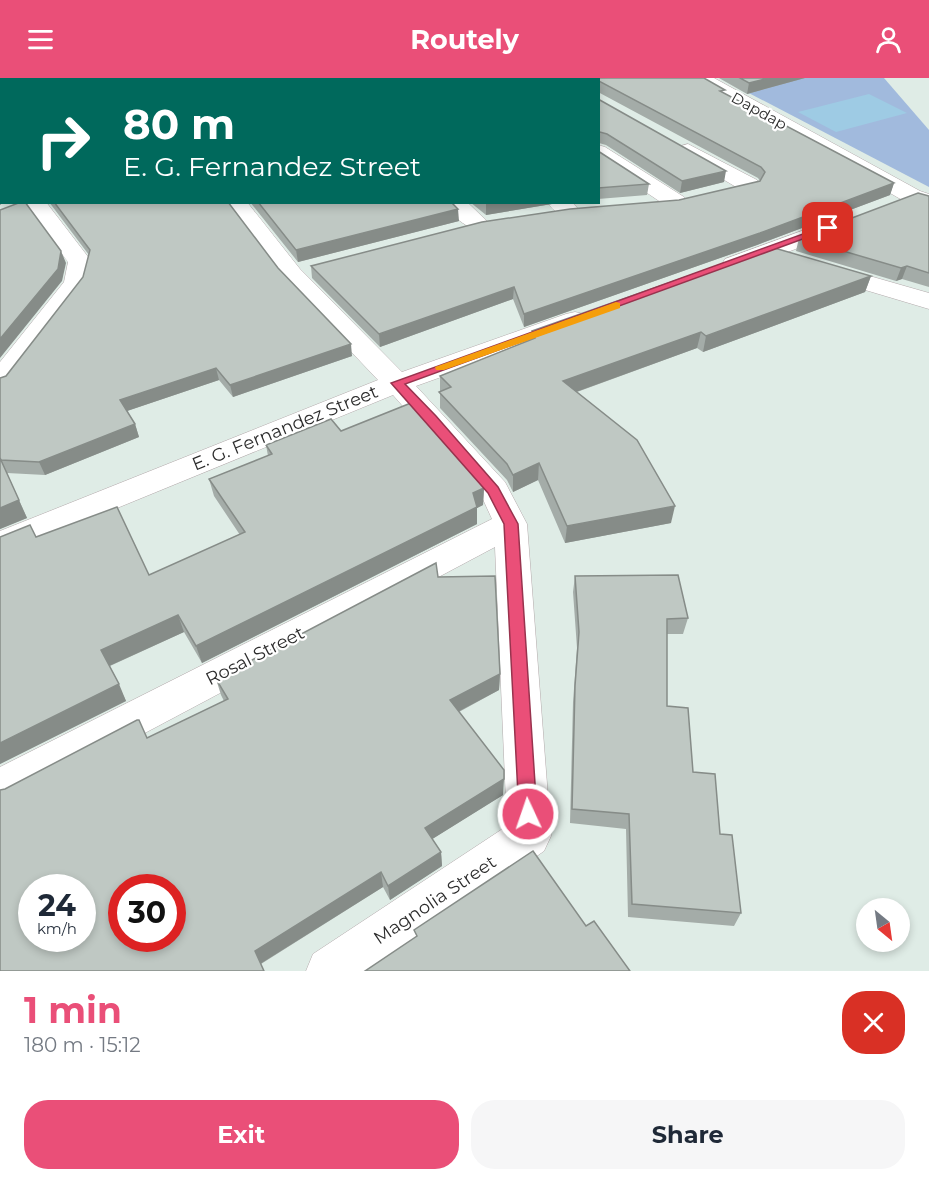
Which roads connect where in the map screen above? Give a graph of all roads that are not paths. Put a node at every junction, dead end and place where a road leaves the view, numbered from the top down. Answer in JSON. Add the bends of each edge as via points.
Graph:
{"nodes":[{"id":1,"x":702,"y":78,"type":"edge"},
{"id":2,"x":669,"y":139,"type":"edge"},
{"id":3,"x":600,"y":152,"type":"edge"},
{"id":4,"x":697,"y":197,"type":"junction"},
{"id":5,"x":920,"y":199,"type":"edge"},
{"id":6,"x":36,"y":204,"type":"edge"},
{"id":7,"x":237,"y":204,"type":"edge"},
{"id":8,"x":456,"y":204,"type":"edge"},
{"id":9,"x":640,"y":205,"type":"edge"},
{"id":10,"x":593,"y":209,"type":"edge"},
{"id":11,"x":558,"y":210,"type":"edge"},
{"id":12,"x":458,"y":231,"type":"edge"},
{"id":13,"x":766,"y":252,"type":"junction"},
{"id":14,"x":710,"y":272,"type":"edge"},
{"id":15,"x":929,"y":301,"type":"edge"},
{"id":16,"x":598,"y":312,"type":"edge"},
{"id":17,"x":0,"y":381,"type":"edge"},
{"id":18,"x":397,"y":383,"type":"junction"},
{"id":19,"x":511,"y":524,"type":"junction"},
{"id":20,"x":0,"y":544,"type":"edge"},
{"id":21,"x":0,"y":788,"type":"edge"},
{"id":22,"x":330,"y":971,"type":"edge"}],
"edges":[{"from":1,"to":5,"type":"street","name":"Dapdap"},
{"from":2,"to":4,"type":"street","via":[[749,185]]},
{"from":3,"to":4,"type":"street"},
{"from":4,"to":9,"type":"street"},
{"from":5,"to":13,"type":"street","via":[[870,212]]},
{"from":6,"to":17,"type":"street","via":[[80,262],[76,283]]},
{"from":7,"to":18,"type":"street","name":"Magnolia Street","via":[[302,271],[330,316]]},
{"from":8,"to":12,"type":"street","via":[[491,224]]},
{"from":10,"to":11,"type":"street"},
{"from":13,"to":14,"type":"street"},
{"from":13,"to":15,"type":"street"},
{"from":16,"to":18,"type":"street","name":"E. G. Fernandez Street"},
{"from":18,"to":19,"type":"street","name":"Magnolia Street","via":[[494,490]]},
{"from":18,"to":20,"type":"street","name":"E. G. Fernandez Street"},
{"from":19,"to":21,"type":"street","name":"Rosal Street"},
{"from":19,"to":22,"type":"street","name":"Magnolia Street","via":[[529,836]]}]}
